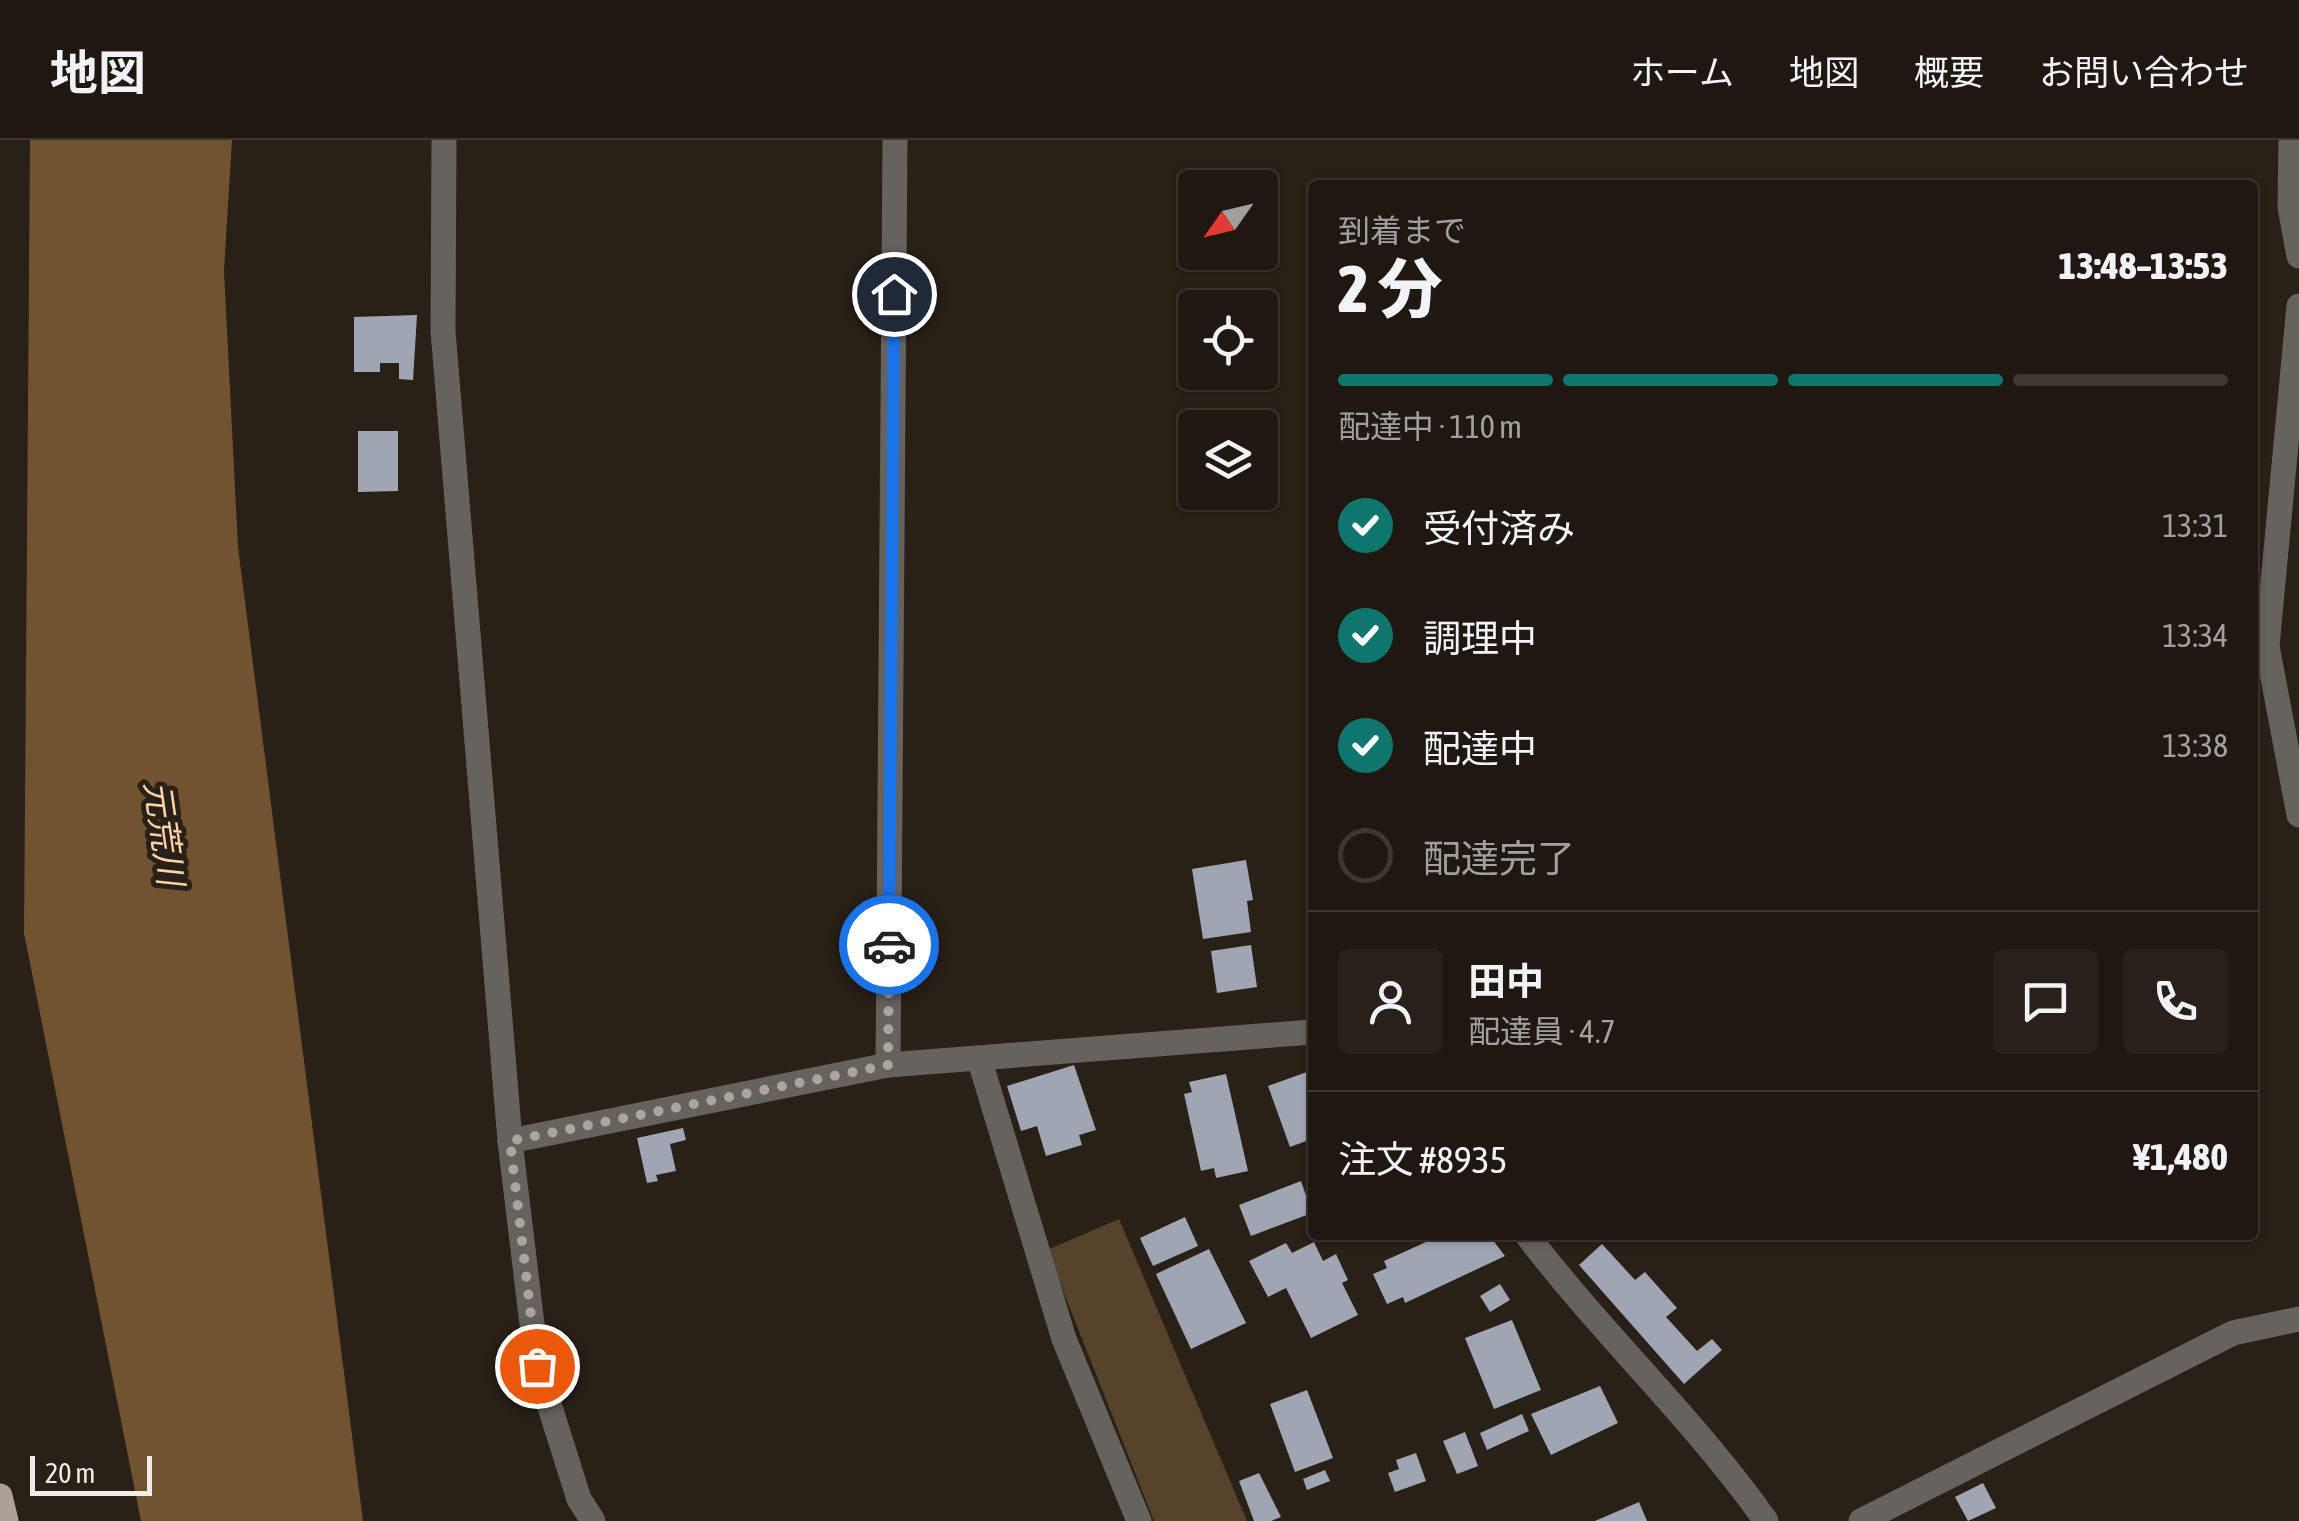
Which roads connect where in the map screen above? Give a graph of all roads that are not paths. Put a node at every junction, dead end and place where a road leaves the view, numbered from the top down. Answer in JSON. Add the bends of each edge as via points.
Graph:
{"nodes":[{"id":1,"x":444,"y":140,"type":"edge"},
{"id":2,"x":895,"y":140,"type":"edge"},
{"id":3,"x":2290,"y":140,"type":"edge"},
{"id":4,"x":2299,"y":256,"type":"edge"},
{"id":5,"x":2299,"y":306,"type":"edge"},
{"id":6,"x":2260,"y":649,"type":"edge"},
{"id":7,"x":2299,"y":815,"type":"edge"},
{"id":8,"x":1308,"y":1032,"type":"edge"},
{"id":9,"x":979,"y":1058,"type":"junction"},
{"id":10,"x":888,"y":1065,"type":"junction"},
{"id":11,"x":510,"y":1141,"type":"junction"},
{"id":12,"x":1531,"y":1240,"type":"edge"},
{"id":13,"x":2299,"y":1319,"type":"edge"},
{"id":14,"x":0,"y":1496,"type":"edge"},
{"id":15,"x":6,"y":1521,"type":"edge"},
{"id":16,"x":592,"y":1521,"type":"edge"},
{"id":17,"x":1139,"y":1521,"type":"edge"},
{"id":18,"x":1766,"y":1521,"type":"edge"},
{"id":19,"x":1862,"y":1521,"type":"edge"}],
"edges":[{"from":1,"to":11,"type":"street","via":[[443,330]]},
{"from":2,"to":10,"type":"street"},
{"from":3,"to":4,"type":"street","via":[[2290,207]]},
{"from":5,"to":6,"type":"street"},
{"from":6,"to":7,"type":"street"},
{"from":8,"to":9,"type":"street"},
{"from":9,"to":10,"type":"street"},
{"from":9,"to":17,"type":"street","via":[[1064,1339]]},
{"from":10,"to":11,"type":"street"},
{"from":11,"to":16,"type":"street","via":[[537,1366]]},
{"from":12,"to":18,"type":"street"},
{"from":13,"to":19,"type":"street","via":[[2233,1333]]},
{"from":14,"to":15,"type":"main road"}]}
